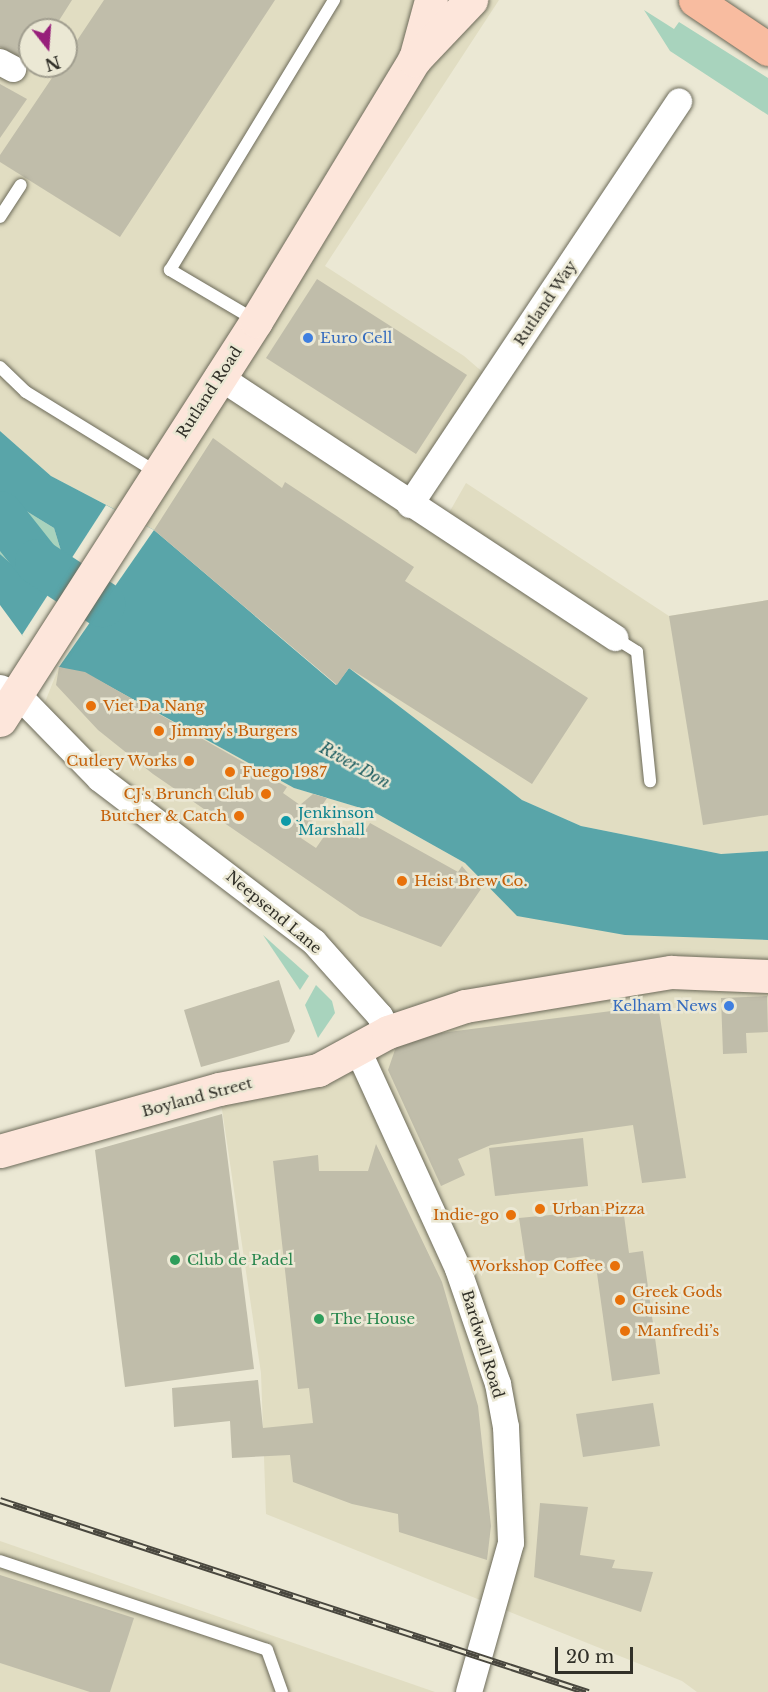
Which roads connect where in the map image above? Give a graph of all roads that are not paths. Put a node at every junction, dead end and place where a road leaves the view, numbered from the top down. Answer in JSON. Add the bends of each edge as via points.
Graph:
{"nodes":[{"id":1,"x":334,"y":0,"type":"edge"},
{"id":2,"x":431,"y":0,"type":"edge"},
{"id":3,"x":471,"y":0,"type":"edge"},
{"id":4,"x":695,"y":0,"type":"edge"},
{"id":5,"x":768,"y":49,"type":"edge"},
{"id":6,"x":414,"y":60,"type":"junction"},
{"id":7,"x":679,"y":102,"type":"dead end"},
{"id":8,"x":21,"y":185,"type":"dead end"},
{"id":9,"x":0,"y":217,"type":"edge"},
{"id":10,"x":256,"y":321,"type":"junction"},
{"id":11,"x":0,"y":367,"type":"edge"},
{"id":12,"x":218,"y":376,"type":"junction"},
{"id":13,"x":158,"y":473,"type":"junction"},
{"id":14,"x":411,"y":505,"type":"junction"},
{"id":15,"x":615,"y":638,"type":"joint"},
{"id":16,"x":6,"y":701,"type":"edge"},
{"id":17,"x":650,"y":781,"type":"dead end"},
{"id":18,"x":768,"y":976,"type":"edge"},
{"id":19,"x":388,"y":1032,"type":"junction"},
{"id":20,"x":357,"y":1048,"type":"junction"},
{"id":21,"x":0,"y":1151,"type":"edge"},
{"id":22,"x":0,"y":1561,"type":"edge"},
{"id":23,"x":282,"y":1692,"type":"edge"},
{"id":24,"x":469,"y":1692,"type":"edge"}],
"edges":[{"from":1,"to":10,"type":"lane","via":[[171,270]]},
{"from":2,"to":6,"type":"main road","name":"Rutland Road"},
{"from":3,"to":6,"type":"main road","name":"Rutland Road"},
{"from":4,"to":5,"type":"highway"},
{"from":6,"to":10,"type":"main road","name":"Rutland Road"},
{"from":7,"to":14,"type":"street","name":"Rutland Way"},
{"from":8,"to":9,"type":"lane"},
{"from":10,"to":12,"type":"main road","name":"Rutland Road"},
{"from":11,"to":13,"type":"lane","via":[[26,392]]},
{"from":12,"to":13,"type":"main road","name":"Rutland Road"},
{"from":12,"to":14,"type":"street"},
{"from":13,"to":16,"type":"main road","name":"Rutland Road","via":[[45,650]]},
{"from":14,"to":15,"type":"street"},
{"from":15,"to":17,"type":"lane","via":[[637,652]]},
{"from":16,"to":19,"type":"street","name":"Neepsend Lane","via":[[100,779],[314,942],[380,1016]]},
{"from":18,"to":19,"type":"main road","via":[[671,972],[465,1006]]},
{"from":19,"to":20,"type":"main road","name":"Boyland Street"},
{"from":20,"to":21,"type":"main road","name":"Boyland Street","via":[[318,1070],[219,1089]]},
{"from":20,"to":24,"type":"street","name":"Bardwell Road","via":[[458,1269],[498,1384],[506,1427],[511,1543]]},
{"from":22,"to":23,"type":"lane","via":[[267,1650]]}]}
